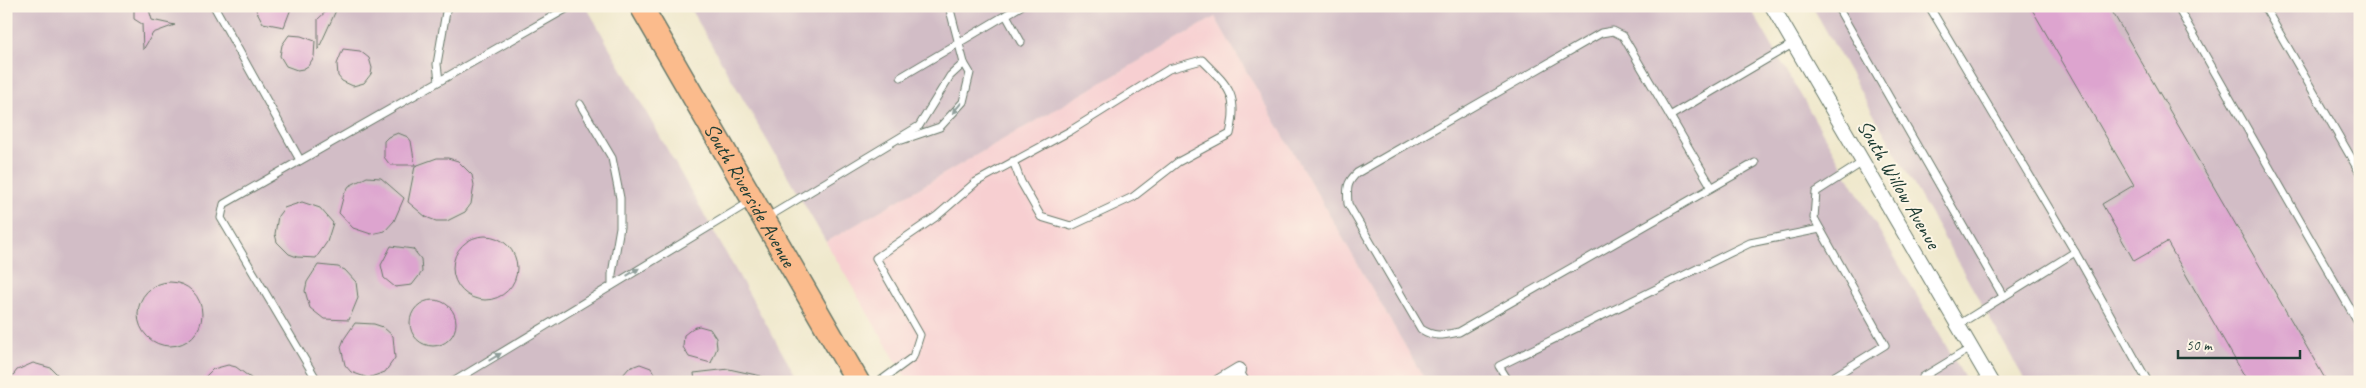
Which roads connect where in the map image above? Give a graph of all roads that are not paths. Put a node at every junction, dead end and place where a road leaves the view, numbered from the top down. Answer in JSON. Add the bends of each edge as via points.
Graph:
{"nodes":[{"id":1,"x":214,"y":6,"type":"edge"},
{"id":2,"x":448,"y":6,"type":"edge"},
{"id":3,"x":571,"y":6,"type":"edge"},
{"id":4,"x":641,"y":6,"type":"edge"},
{"id":5,"x":950,"y":6,"type":"edge"},
{"id":6,"x":1021,"y":6,"type":"edge"},
{"id":7,"x":1772,"y":6,"type":"edge"},
{"id":8,"x":1837,"y":6,"type":"edge"},
{"id":9,"x":1929,"y":6,"type":"edge"},
{"id":10,"x":2176,"y":6,"type":"edge"},
{"id":11,"x":2264,"y":6,"type":"edge"},
{"id":12,"x":1006,"y":15,"type":"junction"},
{"id":13,"x":960,"y":42,"type":"junction"},
{"id":14,"x":1021,"y":42,"type":"dead end"},
{"id":15,"x":1794,"y":43,"type":"junction"},
{"id":16,"x":964,"y":64,"type":"junction"},
{"id":17,"x":901,"y":77,"type":"dead end"},
{"id":18,"x":439,"y":81,"type":"junction"},
{"id":19,"x":580,"y":104,"type":"dead end"},
{"id":20,"x":1670,"y":116,"type":"junction"},
{"id":21,"x":892,"y":144,"type":"junction"},
{"id":22,"x":300,"y":160,"type":"junction"},
{"id":23,"x":1013,"y":161,"type":"junction"},
{"id":24,"x":1863,"y":162,"type":"junction"},
{"id":25,"x":1755,"y":163,"type":"dead end"},
{"id":26,"x":2360,"y":173,"type":"edge"},
{"id":27,"x":1712,"y":186,"type":"junction"},
{"id":28,"x":754,"y":199,"type":"junction"},
{"id":29,"x":766,"y":219,"type":"junction"},
{"id":30,"x":1820,"y":229,"type":"junction"},
{"id":31,"x":2075,"y":252,"type":"junction"},
{"id":32,"x":612,"y":285,"type":"junction"},
{"id":33,"x":2003,"y":296,"type":"junction"},
{"id":34,"x":1958,"y":324,"type":"junction"},
{"id":35,"x":2360,"y":326,"type":"edge"},
{"id":36,"x":1971,"y":348,"type":"junction"},
{"id":37,"x":1242,"y":376,"type":"edge"},
{"id":38,"x":318,"y":382,"type":"edge"},
{"id":39,"x":453,"y":382,"type":"edge"},
{"id":40,"x":858,"y":382,"type":"edge"},
{"id":41,"x":879,"y":382,"type":"edge"},
{"id":42,"x":1219,"y":382,"type":"edge"},
{"id":43,"x":1509,"y":382,"type":"edge"},
{"id":44,"x":1825,"y":382,"type":"edge"},
{"id":45,"x":1926,"y":382,"type":"edge"},
{"id":46,"x":1991,"y":382,"type":"edge"},
{"id":47,"x":2148,"y":382,"type":"edge"}],
"edges":[{"from":1,"to":22,"type":"lane"},
{"from":2,"to":18,"type":"lane","via":[[438,64]]},
{"from":3,"to":18,"type":"lane"},
{"from":4,"to":28,"type":"main road","name":"South Riverside Avenue"},
{"from":5,"to":13,"type":"lane"},
{"from":6,"to":12,"type":"lane"},
{"from":7,"to":15,"type":"street","name":"South Willow Avenue"},
{"from":8,"to":33,"type":"lane"},
{"from":9,"to":31,"type":"lane"},
{"from":10,"to":35,"type":"lane"},
{"from":11,"to":26,"type":"lane"},
{"from":12,"to":13,"type":"lane"},
{"from":12,"to":14,"type":"lane"},
{"from":13,"to":16,"type":"lane"},
{"from":13,"to":17,"type":"lane"},
{"from":15,"to":20,"type":"lane"},
{"from":15,"to":24,"type":"street","name":"South Willow Avenue"},
{"from":16,"to":21,"type":"lane","via":[[950,76],[919,126]]},
{"from":16,"to":21,"type":"lane","one_way":true,"via":[[970,73],[963,102],[940,128]]},
{"from":18,"to":22,"type":"lane"},
{"from":19,"to":32,"type":"lane","via":[[612,158],[620,198],[620,227]]},
{"from":20,"to":27,"type":"lane"},
{"from":20,"to":27,"type":"lane","via":[[1623,36],[1613,31],[1601,33],[1357,174],[1348,181],[1348,204],[1421,329],[1431,336],[1442,336],[1459,332]]},
{"from":21,"to":29,"type":"lane"},
{"from":22,"to":38,"type":"lane","via":[[224,204],[221,218]]},
{"from":23,"to":23,"type":"lane","via":[[1070,131],[1170,69],[1202,60],[1228,87],[1235,112],[1230,134],[1178,162],[1133,197],[1071,226],[1041,217],[1020,182]]},
{"from":23,"to":41,"type":"lane","via":[[976,182],[936,216],[876,258],[920,335],[913,357]]},
{"from":24,"to":30,"type":"lane","via":[[1816,192],[1814,218]]},
{"from":24,"to":34,"type":"street","name":"South Willow Avenue"},
{"from":25,"to":27,"type":"lane"},
{"from":28,"to":29,"type":"main road","name":"South Riverside Avenue"},
{"from":32,"to":28,"type":"lane","one_way":true},
{"from":29,"to":40,"type":"main road","name":"South Riverside Avenue"},
{"from":30,"to":43,"type":"lane","via":[[1750,243],[1500,366]]},
{"from":30,"to":44,"type":"lane","via":[[1885,345]]},
{"from":31,"to":33,"type":"lane"},
{"from":31,"to":47,"type":"lane"},
{"from":39,"to":32,"type":"lane","one_way":true},
{"from":33,"to":34,"type":"lane"},
{"from":34,"to":36,"type":"street","name":"South Willow Avenue"},
{"from":36,"to":45,"type":"lane","via":[[1923,377]]},
{"from":36,"to":46,"type":"street","name":"South Willow Avenue"},
{"from":37,"to":42,"type":"street"}]}
